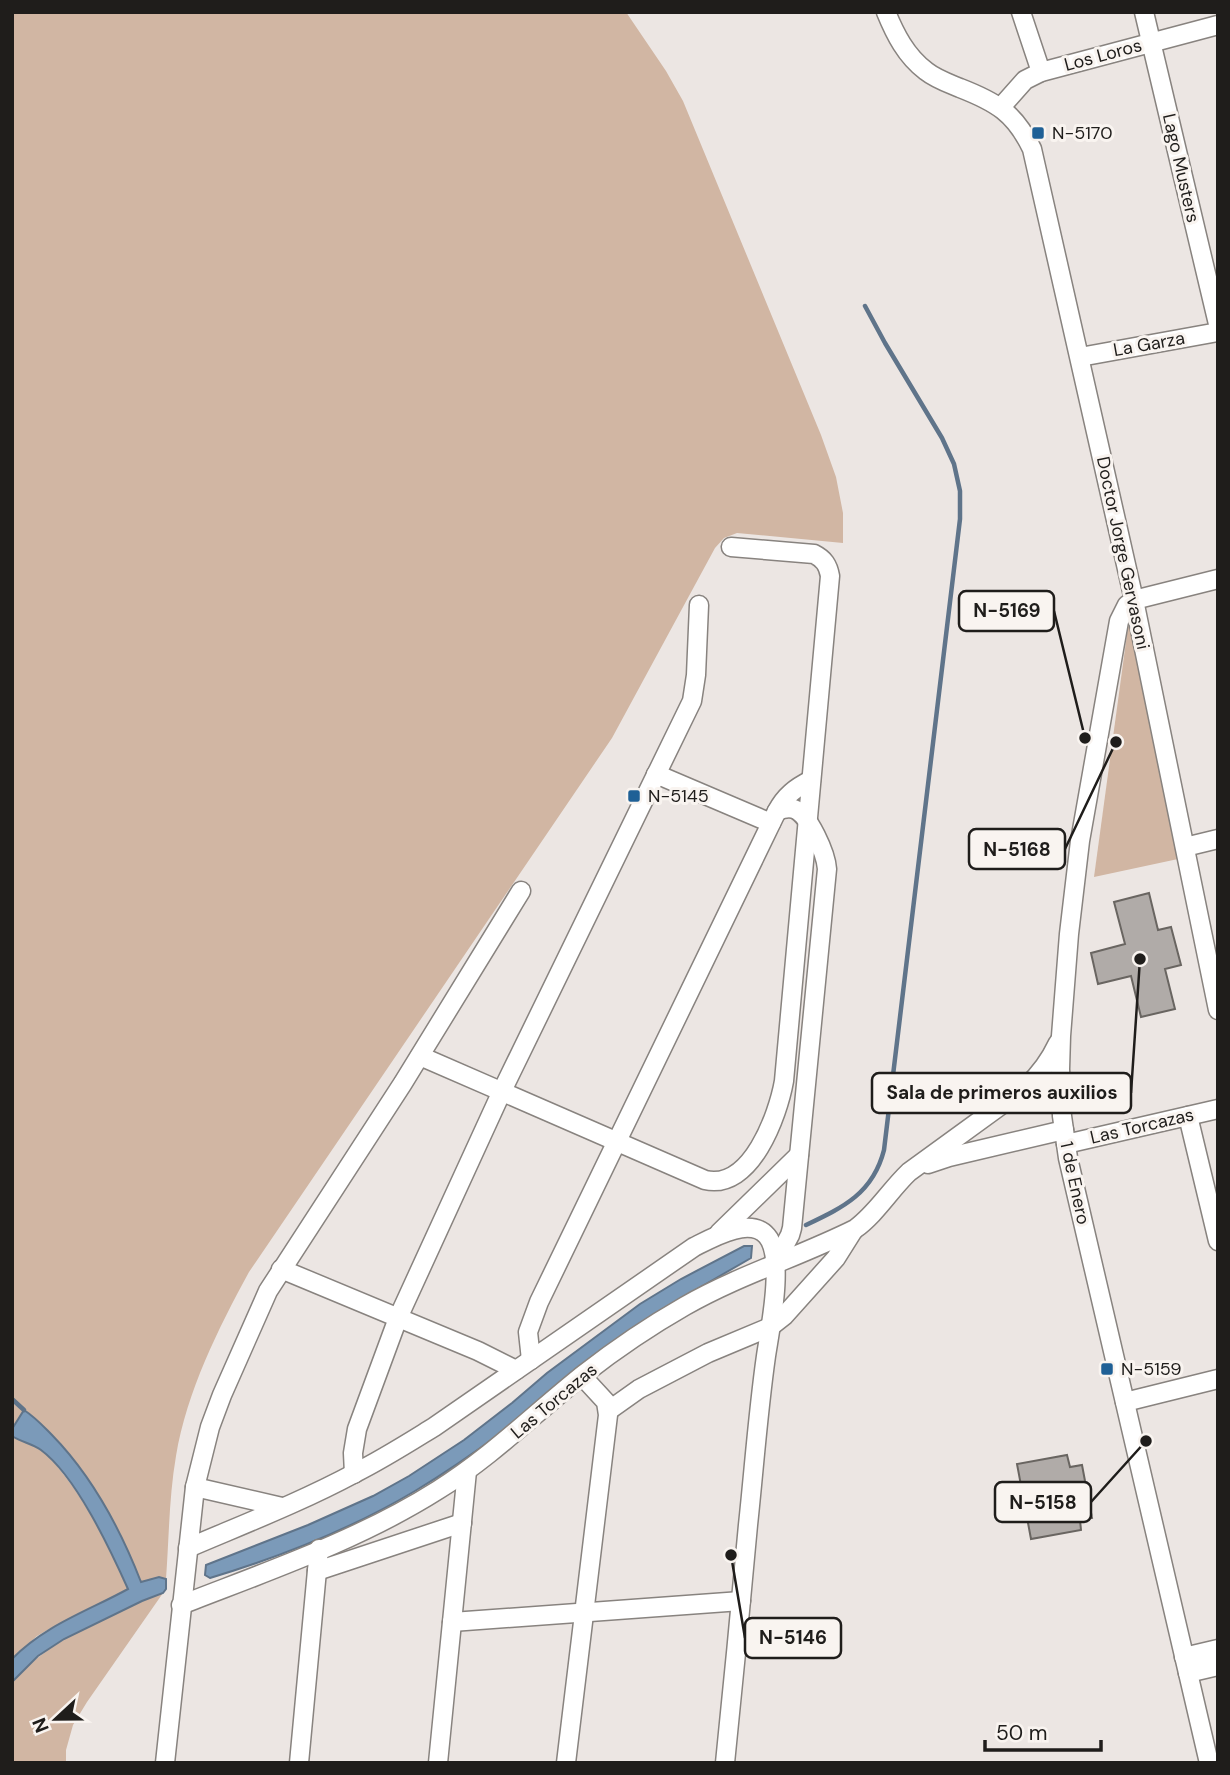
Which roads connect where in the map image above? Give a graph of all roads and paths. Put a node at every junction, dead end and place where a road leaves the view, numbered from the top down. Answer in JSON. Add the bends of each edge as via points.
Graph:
{"nodes":[{"id":1,"x":887,"y":12,"type":"edge"},
{"id":2,"x":1021,"y":12,"type":"edge"},
{"id":3,"x":1144,"y":12,"type":"edge"},
{"id":4,"x":1218,"y":25,"type":"edge"},
{"id":5,"x":1151,"y":43,"type":"junction"},
{"id":6,"x":1041,"y":72,"type":"junction"},
{"id":7,"x":1001,"y":107,"type":"junction"},
{"id":8,"x":1218,"y":324,"type":"edge"},
{"id":9,"x":1218,"y":332,"type":"edge"},
{"id":10,"x":1080,"y":357,"type":"junction"},
{"id":11,"x":732,"y":547,"type":"dead end"},
{"id":12,"x":1218,"y":579,"type":"edge"},
{"id":13,"x":1134,"y":600,"type":"junction"},
{"id":14,"x":699,"y":605,"type":"dead end"},
{"id":15,"x":656,"y":774,"type":"junction"},
{"id":16,"x":811,"y":780,"type":"junction"},
{"id":17,"x":774,"y":817,"type":"junction"},
{"id":18,"x":807,"y":821,"type":"junction"},
{"id":19,"x":1218,"y":839,"type":"edge"},
{"id":20,"x":1185,"y":847,"type":"junction"},
{"id":21,"x":521,"y":891,"type":"dead end"},
{"id":22,"x":1218,"y":1010,"type":"edge"},
{"id":23,"x":1061,"y":1036,"type":"junction"},
{"id":24,"x":420,"y":1056,"type":"junction"},
{"id":25,"x":502,"y":1091,"type":"junction"},
{"id":26,"x":1218,"y":1109,"type":"edge"},
{"id":27,"x":1188,"y":1115,"type":"junction"},
{"id":28,"x":1065,"y":1137,"type":"junction"},
{"id":29,"x":617,"y":1141,"type":"junction"},
{"id":30,"x":799,"y":1155,"type":"junction"},
{"id":31,"x":909,"y":1172,"type":"junction"},
{"id":32,"x":855,"y":1229,"type":"junction"},
{"id":33,"x":716,"y":1236,"type":"junction"},
{"id":34,"x":1218,"y":1241,"type":"edge"},
{"id":35,"x":775,"y":1263,"type":"junction"},
{"id":36,"x":281,"y":1269,"type":"junction"},
{"id":37,"x":398,"y":1318,"type":"junction"},
{"id":38,"x":770,"y":1327,"type":"junction"},
{"id":39,"x":524,"y":1365,"type":"junction"},
{"id":40,"x":582,"y":1376,"type":"junction"},
{"id":41,"x":1218,"y":1379,"type":"edge"},
{"id":42,"x":1125,"y":1402,"type":"junction"},
{"id":43,"x":608,"y":1411,"type":"junction"},
{"id":44,"x":467,"y":1471,"type":"junction"},
{"id":45,"x":354,"y":1474,"type":"junction"},
{"id":46,"x":195,"y":1487,"type":"junction"},
{"id":47,"x":282,"y":1507,"type":"junction"},
{"id":48,"x":462,"y":1523,"type":"junction"},
{"id":49,"x":188,"y":1548,"type":"junction"},
{"id":50,"x":319,"y":1549,"type":"junction"},
{"id":51,"x":317,"y":1571,"type":"junction"},
{"id":52,"x":741,"y":1601,"type":"junction"},
{"id":53,"x":181,"y":1605,"type":"junction"},
{"id":54,"x":585,"y":1612,"type":"junction"},
{"id":55,"x":452,"y":1622,"type":"junction"},
{"id":56,"x":1218,"y":1649,"type":"edge"},
{"id":57,"x":1186,"y":1665,"type":"junction"},
{"id":58,"x":1218,"y":1667,"type":"edge"},
{"id":59,"x":165,"y":1763,"type":"edge"},
{"id":60,"x":299,"y":1763,"type":"edge"},
{"id":61,"x":438,"y":1763,"type":"edge"},
{"id":62,"x":566,"y":1763,"type":"edge"},
{"id":63,"x":725,"y":1763,"type":"edge"},
{"id":64,"x":1209,"y":1763,"type":"edge"}],
"edges":[{"from":1,"to":7,"type":"street","via":[[904,48],[925,71]]},
{"from":2,"to":6,"type":"street"},
{"from":3,"to":5,"type":"street","name":"Lago Musters"},
{"from":4,"to":5,"type":"street","name":"Los Loros"},
{"from":5,"to":6,"type":"street","name":"Los Loros"},
{"from":5,"to":8,"type":"street","name":"Lago Musters"},
{"from":6,"to":7,"type":"street","name":"Los Loros","via":[[1025,80]]},
{"from":7,"to":10,"type":"street","name":"Doctor Jorge Gervasoni","via":[[1022,130],[1035,160]]},
{"from":9,"to":10,"type":"street","name":"La Garza"},
{"from":10,"to":13,"type":"street","name":"Doctor Jorge Gervasoni"},
{"from":11,"to":16,"type":"street","via":[[814,554],[829,570]]},
{"from":12,"to":13,"type":"street"},
{"from":13,"to":20,"type":"street","name":"Doctor Jorge Gervasoni"},
{"from":13,"to":23,"type":"street","name":"1 de Enero","via":[[1119,621],[1080,841]]},
{"from":14,"to":15,"type":"street","via":[[692,701]]},
{"from":15,"to":17,"type":"street"},
{"from":15,"to":25,"type":"street"},
{"from":16,"to":17,"type":"street","via":[[787,795]]},
{"from":16,"to":18,"type":"street"},
{"from":17,"to":18,"type":"street","via":[[788,808]]},
{"from":17,"to":29,"type":"street"},
{"from":18,"to":29,"type":"street","via":[[784,1081],[757,1151],[739,1171],[714,1182]]},
{"from":18,"to":30,"type":"street","via":[[825,855],[827,869]]},
{"from":19,"to":20,"type":"street"},
{"from":20,"to":22,"type":"street","name":"Doctor Jorge Gervasoni"},
{"from":21,"to":24,"type":"street"},
{"from":23,"to":28,"type":"street","name":"1 de Enero"},
{"from":23,"to":31,"type":"street","name":"Las Torcazas","via":[[1052,1057],[1026,1087]]},
{"from":24,"to":25,"type":"street"},
{"from":24,"to":36,"type":"street"},
{"from":25,"to":29,"type":"street"},
{"from":25,"to":37,"type":"street"},
{"from":26,"to":27,"type":"street","name":"Las Torcazas"},
{"from":27,"to":28,"type":"street","name":"Las Torcazas"},
{"from":27,"to":34,"type":"street"},
{"from":28,"to":31,"type":"street","name":"Las Torcazas","via":[[950,1157]]},
{"from":28,"to":42,"type":"street","name":"1 de Enero"},
{"from":29,"to":39,"type":"street","via":[[534,1312]]},
{"from":30,"to":33,"type":"street"},
{"from":30,"to":35,"type":"street","via":[[792,1228]]},
{"from":31,"to":32,"type":"street","name":"Las Torcazas"},
{"from":32,"to":35,"type":"street","name":"Las Torcazas"},
{"from":32,"to":38,"type":"street","via":[[836,1258]]},
{"from":33,"to":35,"type":"street","via":[[738,1229],[759,1230],[773,1245]]},
{"from":33,"to":39,"type":"street"},
{"from":35,"to":38,"type":"street"},
{"from":35,"to":40,"type":"street","name":"Las Torcazas","via":[[685,1305]]},
{"from":36,"to":37,"type":"street"},
{"from":36,"to":46,"type":"street","via":[[222,1395]]},
{"from":37,"to":39,"type":"street","via":[[478,1352]]},
{"from":37,"to":45,"type":"street","via":[[356,1429]]},
{"from":38,"to":43,"type":"street","via":[[708,1353]]},
{"from":38,"to":52,"type":"street"},
{"from":39,"to":45,"type":"street"},
{"from":40,"to":43,"type":"street","via":[[606,1402]]},
{"from":40,"to":44,"type":"street","name":"Las Torcazas"},
{"from":41,"to":42,"type":"street"},
{"from":42,"to":57,"type":"street","name":"1 de Enero"},
{"from":43,"to":54,"type":"street"},
{"from":44,"to":48,"type":"street"},
{"from":44,"to":50,"type":"street","name":"Las Torcazas","via":[[411,1506]]},
{"from":45,"to":47,"type":"street"},
{"from":46,"to":47,"type":"street"},
{"from":46,"to":49,"type":"street"},
{"from":47,"to":49,"type":"street"},
{"from":48,"to":51,"type":"street"},
{"from":48,"to":55,"type":"street"},
{"from":49,"to":53,"type":"street"},
{"from":50,"to":51,"type":"street"},
{"from":50,"to":53,"type":"street","name":"Las Torcazas"},
{"from":51,"to":60,"type":"street"},
{"from":52,"to":54,"type":"street"},
{"from":52,"to":63,"type":"street"},
{"from":53,"to":59,"type":"street"},
{"from":54,"to":55,"type":"street"},
{"from":54,"to":62,"type":"street"},
{"from":55,"to":61,"type":"street"},
{"from":56,"to":57,"type":"street"},
{"from":57,"to":58,"type":"street"},
{"from":57,"to":64,"type":"street","name":"1 de Enero"}]}
